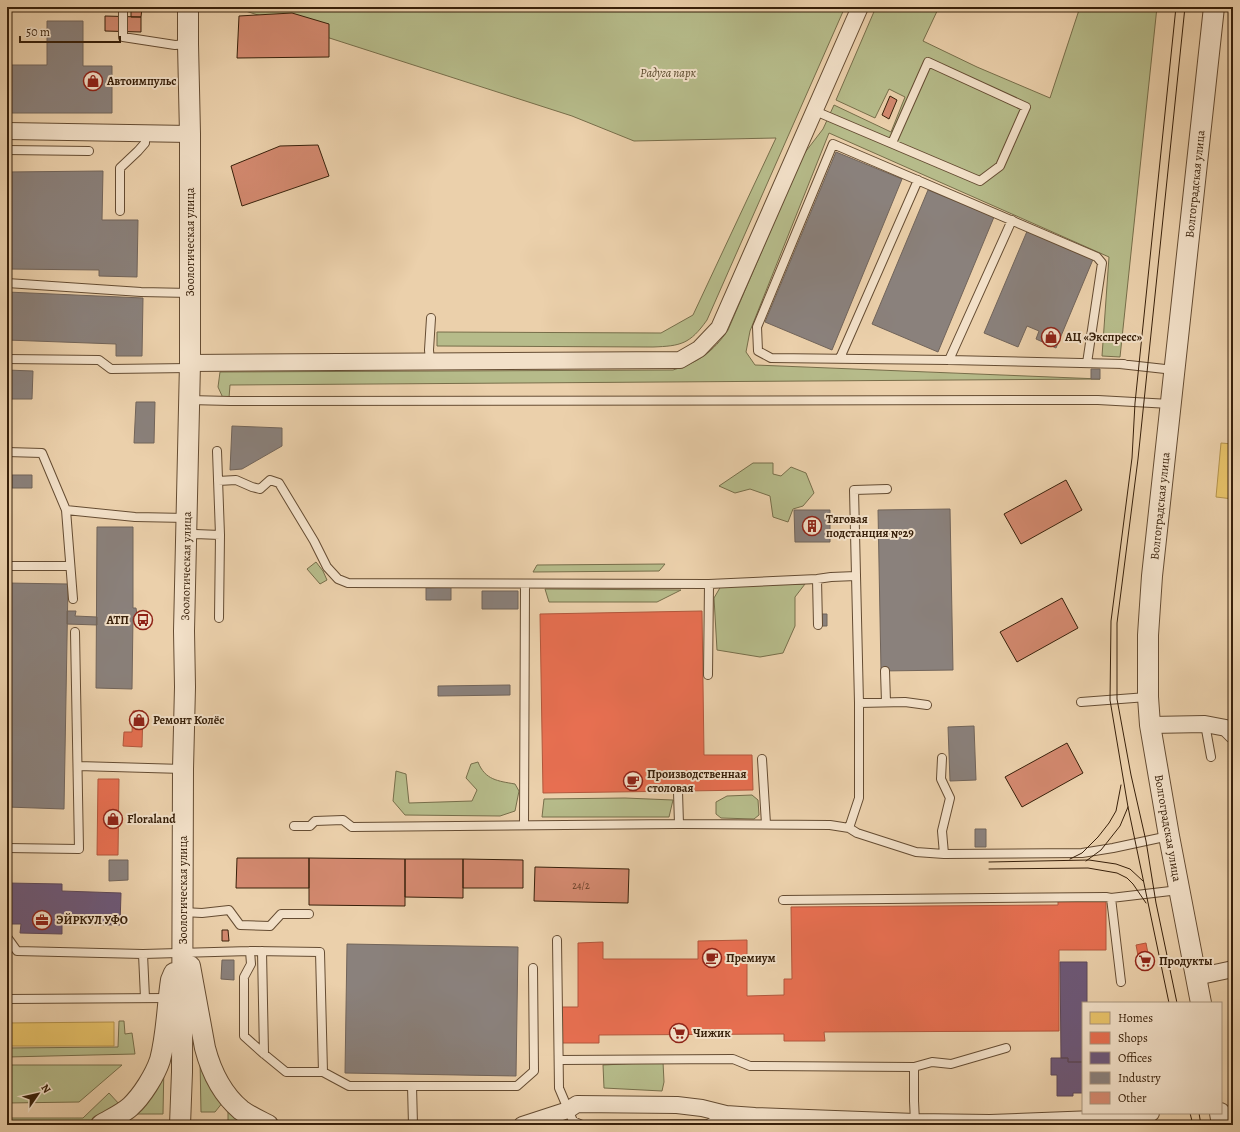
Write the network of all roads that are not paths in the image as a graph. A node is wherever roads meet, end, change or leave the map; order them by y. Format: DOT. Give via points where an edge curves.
graph roads {
  1 [pos="123,7"];
  2 [pos="188,7"];
  3 [pos="860,7"];
  4 [pos="1214,7"];
  5 [pos="188,44"];
  6 [pos="815,111"];
  7 [pos="7,131"];
  8 [pos="145,132"];
  9 [pos="190,134"];
  10 [pos="892,144"];
  11 [pos="7,150"];
  12 [pos="89,150"];
  13 [pos="918,180"];
  14 [pos="120,211"];
  15 [pos="1012,220"];
  16 [pos="7,282"];
  17 [pos="190,294"];
  18 [pos="431,318"];
  19 [pos="840,358"];
  20 [pos="7,359"];
  21 [pos="949,360"];
  22 [pos="430,361"];
  23 [pos="1087,363"];
  24 [pos="189,366"];
  25 [pos="1175,370"];
  26 [pos="189,400"];
  27 [pos="1171,404"];
  28 [pos="217,451"];
  29 [pos="7,452"];
  30 [pos="218,481"];
  31 [pos="888,489"];
  32 [pos="66,510"];
  33 [pos="186,526"];
  34 [pos="220,535"];
  35 [pos="7,566"];
  36 [pos="70,566"];
  37 [pos="856,576"];
  38 [pos="817,579"];
  39 [pos="525,584"];
  40 [pos="709,584"];
  41 [pos="73,599"];
  42 [pos="219,618"];
  43 [pos="818,625"];
  44 [pos="75,632"];
  45 [pos="885,670"];
  46 [pos="708,675"];
  47 [pos="1148,697"];
  48 [pos="886,702"];
  49 [pos="1080,702"];
  50 [pos="859,703"];
  51 [pos="927,706"];
  52 [pos="1206,724"];
  53 [pos="1150,725"];
  54 [pos="1233,734"];
  55 [pos="1211,757"];
  56 [pos="942,758"];
  57 [pos="762,759"];
  58 [pos="78,766"];
  59 [pos="183,769"];
  60 [pos="678,792"];
  61 [pos="679,824"];
  62 [pos="766,824"];
  63 [pos="524,825"];
  64 [pos="294,826"];
  65 [pos="849,828"];
  66 [pos="1168,836"];
  67 [pos="7,848"];
  68 [pos="944,854"];
  69 [pos="1179,890"];
  70 [pos="1111,898"];
  71 [pos="783,900"];
  72 [pos="182,912"];
  73 [pos="309,914"];
  74 [pos="7,937"];
  75 [pos="557,940"];
  76 [pos="250,951"];
  77 [pos="262,951"];
  78 [pos="182,953"];
  79 [pos="143,954"];
  80 [pos="533,968"];
  81 [pos="1233,969"];
  82 [pos="1196,977"];
  83 [pos="1121,982"];
  84 [pos="145,998"];
  85 [pos="175,998"];
  86 [pos="7,999"];
  87 [pos="1201,1002"];
  88 [pos="1006,1048"];
  89 [pos="264,1054"];
  90 [pos="559,1060"];
  91 [pos="914,1067"];
  92 [pos="323,1072"];
  93 [pos="412,1086"];
  94 [pos="568,1110"];
  95 [pos="1142,1114"];
  96 [pos="1220,1114"];
  97 [pos="755,1116"];
  98 [pos="915,1122"];
  99 [pos="101,1125"];
  100 [pos="180,1125"];
  101 [pos="268,1125"];
  102 [pos="413,1125"];
  103 [pos="522,1125"];
  104 [pos="769,1125"];
  105 [pos="1222,1125"];
  1 -- 5 [label="lane" via="122,37 175,45"];
  2 -- 5 [label="street, Зоологическая улица"];
  3 -- 6 [label="street"];
  4 -- 25 [label="street, Волгоградская улица"];
  5 -- 9 [label="street, Зоологическая улица"];
  6 -- 10 [label="lane"];
  6 -- 22 [label="street" via="719,328 699,349 680,360"];
  7 -- 8 [label="street"];
  8 -- 9 [label="street"];
  8 -- 14 [label="lane" via="146,143 120,168"];
  9 -- 17 [label="street, Зоологическая улица"];
  10 -- 10 [label="lane" via="980,181 1000,166 1026,107 928,62"];
  11 -- 12 [label="lane"];
  13 -- 15 [label="lane"];
  13 -- 19 [label="lane"];
  13 -- 19 [label="lane" via="833,144 756,327 758,351 771,358"];
  15 -- 21 [label="lane"];
  15 -- 23 [label="lane" via="1097,257 1102,263"];
  16 -- 17 [label="lane"];
  17 -- 24 [label="street, Зоологическая улица"];
  18 -- 22 [label="lane"];
  19 -- 21 [label="lane"];
  20 -- 24 [label="lane" via="99,360 111,369"];
  21 -- 23 [label="lane"];
  22 -- 24 [label="street"];
  23 -- 25 [label="lane" via="1101,359"];
  24 -- 26 [label="street, Зоологическая улица"];
  25 -- 27 [label="street, Волгоградская улица"];
  26 -- 27 [label="lane" via="1098,400"];
  26 -- 33 [label="street, Зоологическая улица"];
  27 -- 47 [label="street, Волгоградская улица" via="1152,576 1148,635"];
  28 -- 30 [label="lane"];
  29 -- 32 [label="lane" via="42,452"];
  30 -- 34 [label="lane"];
  30 -- 39 [label="lane" via="236,480 260,489 270,480 279,483 327,568 338,579 348,583"];
  31 -- 37 [label="lane" via="854,490"];
  32 -- 33 [label="lane"];
  32 -- 36 [label="lane"];
  33 -- 34 [label="lane" via="195,534"];
  33 -- 59 [label="street, Зоологическая улица"];
  34 -- 42 [label="lane"];
  35 -- 36 [label="lane"];
  36 -- 41 [label="lane"];
  37 -- 38 [label="lane"];
  37 -- 50 [label="lane"];
  38 -- 40 [label="lane"];
  38 -- 43 [label="lane"];
  39 -- 40 [label="lane"];
  39 -- 63 [label="lane"];
  40 -- 46 [label="lane"];
  44 -- 58 [label="lane"];
  45 -- 48 [label="lane"];
  47 -- 49 [label="lane"];
  47 -- 53 [label="street, Волгоградская улица"];
  48 -- 50 [label="lane"];
  48 -- 51 [label="lane"];
  50 -- 65 [label="lane" via="859,798"];
  52 -- 53 [label="street"];
  52 -- 54 [label="street" via="1226,728"];
  52 -- 55 [label="lane"];
  53 -- 66 [label="street, Волгоградская улица"];
  56 -- 68 [label="lane" via="941,779 950,798 942,831"];
  57 -- 62 [label="lane"];
  58 -- 59 [label="lane"];
  58 -- 67 [label="lane" via="79,849"];
  59 -- 72 [label="street, Зоологическая улица"];
  60 -- 61 [label="lane"];
  61 -- 62 [label="lane"];
  61 -- 63 [label="lane"];
  62 -- 65 [label="lane" via="830,825"];
  63 -- 64 [label="lane" via="352,827 343,820 315,821 310,826"];
  65 -- 68 [label="lane" via="904,849"];
  66 -- 68 [label="lane" via="1082,853"];
  66 -- 69 [label="street, Волгоградская улица"];
  69 -- 70 [label="lane"];
  69 -- 82 [label="street, Волгоградская улица"];
  70 -- 71 [label="lane"];
  70 -- 83 [label="lane"];
  72 -- 73 [label="lane" via="229,910 240,925 270,926 281,914"];
  72 -- 78 [label="street, Зоологическая улица"];
  74 -- 79 [label="lane" via="18,951"];
  75 -- 90 [label="lane"];
  76 -- 77 [label="lane"];
  76 -- 78 [label="lane"];
  76 -- 89 [label="lane" via="251,964 244,978 244,1036"];
  77 -- 89 [label="lane"];
  77 -- 92 [label="lane" via="320,952"];
  78 -- 79 [label="lane"];
  78 -- 85 [label="street" via="171,980"];
  78 -- 101 [label="street" via="192,968 205,1048 215,1077 240,1110"];
  79 -- 84 [label="lane"];
  80 -- 93 [label="lane" via="534,1071 517,1086"];
  81 -- 82 [label="street"];
  82 -- 87 [label="street, Волгоградская улица"];
  84 -- 85 [label="lane"];
  84 -- 86 [label="lane"];
  85 -- 99 [label="street" via="160,1061 149,1082 130,1107"];
  85 -- 100 [label="street"];
  88 -- 91 [label="lane" via="951,1064 932,1062"];
  89 -- 92 [label="lane" via="286,1072"];
  90 -- 91 [label="lane" via="733,1059 750,1066"];
  90 -- 94 [label="lane" via="559,1088"];
  91 -- 98 [label="lane"];
  92 -- 93 [label="lane" via="349,1086"];
  93 -- 102 [label="lane"];
  94 -- 97 [label="street" via="577,1104 677,1105 726,1114"];
  94 -- 103 [label="street"];
  95 -- 98 [label="street" via="1094,1119 990,1123"];
  96 -- 105 [label="street"];
  97 -- 98 [label="street"];
  97 -- 104 [label="lane"];
}
